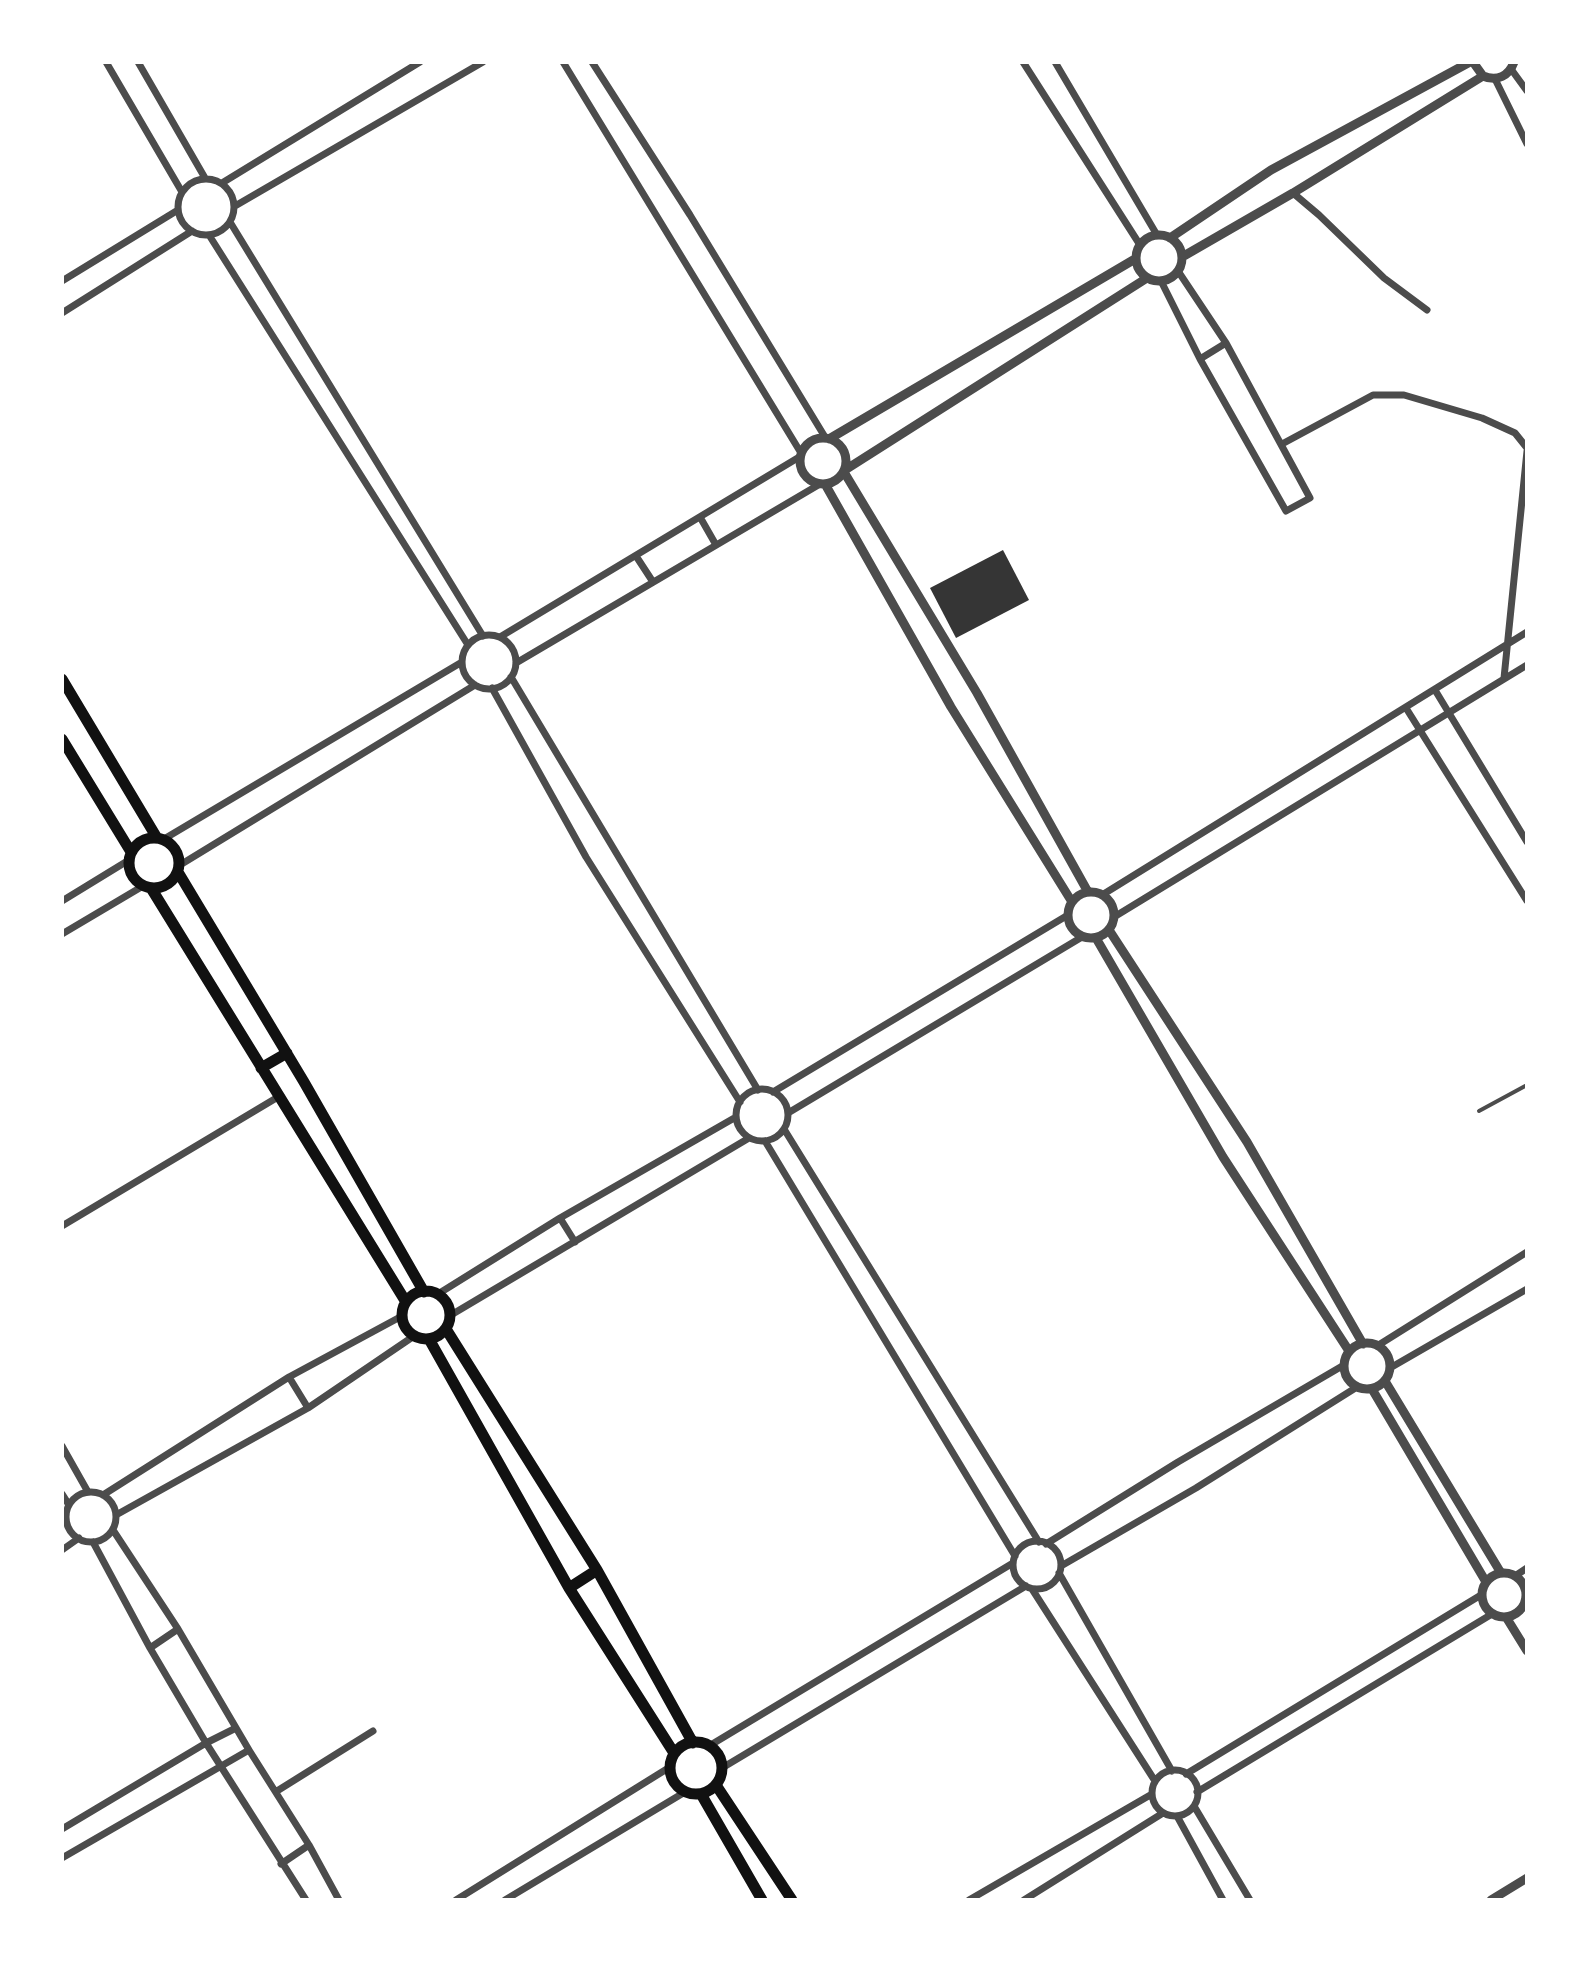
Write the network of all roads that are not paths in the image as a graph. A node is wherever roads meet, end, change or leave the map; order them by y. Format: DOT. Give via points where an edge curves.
graph roads {
  1 [pos="106,62"];
  2 [pos="138,62"];
  3 [pos="420,62"];
  4 [pos="483,62"];
  5 [pos="563,62"];
  6 [pos="592,62"];
  7 [pos="1023,62"];
  8 [pos="1055,62"];
  9 [pos="1472,62"];
  10 [pos="1513,65"];
  11 [pos="1483,76"];
  12 [pos="1495,79"];
  13 [pos="1527,91"];
  14 [pos="1527,144"];
  15 [pos="205,178"];
  16 [pos="222,183"];
  17 [pos="182,192"];
  18 [pos="1293,193"];
  19 [pos="235,206"];
  20 [pos="178,210"];
  21 [pos="230,222"];
  22 [pos="192,231"];
  23 [pos="209,235"];
  24 [pos="1157,235"];
  25 [pos="1170,238"];
  26 [pos="1140,245"];
  27 [pos="1182,257"];
  28 [pos="1135,259"];
  29 [pos="1178,271"];
  30 [pos="1147,278"];
  31 [pos="62,281"];
  32 [pos="1161,281"];
  33 [pos="1427,310"];
  34 [pos="62,313"];
  35 [pos="1226,343"];
  36 [pos="1200,359"];
  37 [pos="827,438"];
  38 [pos="1282,444"];
  39 [pos="1527,449"];
  40 [pos="801,455"];
  41 [pos="844,471"];
  42 [pos="823,484"];
  43 [pos="700,517"];
  44 [pos="716,545"];
  45 [pos="636,556"];
  46 [pos="653,582"];
  47 [pos="1527,632"];
  48 [pos="483,636"];
  49 [pos="500,637"];
  50 [pos="468,645"];
  51 [pos="1506,645"];
  52 [pos="462,662"];
  53 [pos="516,663"];
  54 [pos="1527,665"];
  55 [pos="511,677"];
  56 [pos="1504,678"];
  57 [pos="62,679"];
  58 [pos="475,685"];
  59 [pos="492,688"];
  60 [pos="1435,690"];
  61 [pos="1406,708"];
  62 [pos="1449,712"];
  63 [pos="1420,731"];
  64 [pos="62,739"];
  65 [pos="160,838"];
  66 [pos="1527,842"];
  67 [pos="130,856"];
  68 [pos="179,869"];
  69 [pos="147,887"];
  70 [pos="1088,892"];
  71 [pos="1102,895"];
  72 [pos="62,901"];
  73 [pos="1527,901"];
  74 [pos="1072,902"];
  75 [pos="1068,915"];
  76 [pos="1114,917"];
  77 [pos="1109,930"];
  78 [pos="62,934"];
  79 [pos="1082,937"];
  80 [pos="1096,938"];
  81 [pos="287,1053"];
  82 [pos="261,1068"];
  83 [pos="1527,1085"];
  84 [pos="758,1090"];
  85 [pos="773,1092"];
  86 [pos="278,1097"];
  87 [pos="740,1102"];
  88 [pos="1479,1111"];
  89 [pos="788,1113"];
  90 [pos="736,1117"];
  91 [pos="784,1129"];
  92 [pos="749,1138"];
  93 [pos="765,1141"];
  94 [pos="560,1218"];
  95 [pos="62,1226"];
  96 [pos="575,1242"];
  97 [pos="1527,1252"];
  98 [pos="1527,1289"];
  99 [pos="424,1292"];
  100 [pos="438,1294"];
  101 [pos="406,1302"];
  102 [pos="451,1315"];
  103 [pos="402,1316"];
  104 [pos="446,1329"];
  105 [pos="414,1336"];
  106 [pos="429,1339"];
  107 [pos="1363,1344"];
  108 [pos="1377,1346"];
  109 [pos="1349,1351"];
  110 [pos="1344,1365"];
  111 [pos="1390,1368"];
  112 [pos="289,1377"];
  113 [pos="1385,1381"];
  114 [pos="1357,1387"];
  115 [pos="1372,1389"];
  116 [pos="308,1408"];
  117 [pos="62,1446"];
  118 [pos="88,1492"];
  119 [pos="62,1494"];
  120 [pos="103,1495"];
  121 [pos="69,1505"];
  122 [pos="116,1515"];
  123 [pos="64,1522"];
  124 [pos="113,1530"];
  125 [pos="79,1538"];
  126 [pos="93,1542"];
  127 [pos="1043,1543"];
  128 [pos="62,1550"];
  129 [pos="1014,1560"];
  130 [pos="1527,1568"];
  131 [pos="597,1570"];
  132 [pos="1060,1570"];
  133 [pos="1501,1573"];
  134 [pos="1515,1576"];
  135 [pos="1486,1582"];
  136 [pos="569,1588"];
  137 [pos="1029,1588"];
  138 [pos="1526,1594"];
  139 [pos="1481,1595"];
  140 [pos="1525,1611"];
  141 [pos="1492,1614"];
  142 [pos="1506,1617"];
  143 [pos="178,1629"];
  144 [pos="150,1648"];
  145 [pos="1527,1651"];
  146 [pos="236,1728"];
  147 [pos="373,1731"];
  148 [pos="206,1743"];
  149 [pos="693,1743"];
  150 [pos="709,1746"];
  151 [pos="249,1750"];
  152 [pos="674,1753"];
  153 [pos="222,1764"];
  154 [pos="670,1767"];
  155 [pos="722,1768"];
  156 [pos="1172,1771"];
  157 [pos="1186,1774"];
  158 [pos="1155,1781"];
  159 [pos="716,1785"];
  160 [pos="277,1791"];
  161 [pos="685,1792"];
  162 [pos="1197,1792"];
  163 [pos="701,1794"];
  164 [pos="1152,1794"];
  165 [pos="1194,1806"];
  166 [pos="1163,1813"];
  167 [pos="1177,1816"];
  168 [pos="62,1829"];
  169 [pos="309,1845"];
  170 [pos="62,1858"];
  171 [pos="281,1864"];
  172 [pos="1527,1878"];
  173 [pos="306,1900"];
  174 [pos="339,1900"];
  175 [pos="456,1900"];
  176 [pos="505,1900"];
  177 [pos="762,1900"];
  178 [pos="792,1900"];
  179 [pos="969,1900"];
  180 [pos="1024,1900"];
  181 [pos="1223,1900"];
  182 [pos="1250,1900"];
  183 [pos="1491,1900"];
  1 -- 17 [label="street"];
  2 -- 15 [label="street"];
  3 -- 16 [label="street"];
  4 -- 19 [label="street"];
  5 -- 40 [label="street"];
  6 -- 37 [label="street"];
  7 -- 26 [label="street"];
  8 -- 24 [label="street"];
  9 -- 11 [label="street"];
  9 -- 25 [label="street" via="1271,170"];
  10 -- 12 [label="street"];
  10 -- 13 [label="street"];
  11 -- 12 [label="street"];
  11 -- 18 [label="street"];
  12 -- 14 [label="street"];
  15 -- 16 [label="street"];
  15 -- 17 [label="street"];
  16 -- 19 [label="street"];
  17 -- 20 [label="street"];
  18 -- 27 [label="street"];
  18 -- 33 [label="street" via="1384,278"];
  19 -- 21 [label="street"];
  20 -- 22 [label="street"];
  20 -- 31 [label="street"];
  21 -- 23 [label="street"];
  21 -- 48 [label="street"];
  22 -- 23 [label="street"];
  22 -- 34 [label="street"];
  23 -- 50 [label="street"];
  24 -- 25 [label="street"];
  24 -- 26 [label="street"];
  25 -- 27 [label="street"];
  26 -- 28 [label="street"];
  27 -- 29 [label="street"];
  28 -- 30 [label="street"];
  28 -- 37 [label="street"];
  29 -- 32 [label="street"];
  29 -- 35 [label="street"];
  30 -- 32 [label="street"];
  30 -- 41 [label="street"];
  32 -- 36 [label="street"];
  35 -- 36 [label="street"];
  35 -- 38 [label="street"];
  36 -- 38 [label="street" via="1286,511 1310,498"];
  37 -- 40 [label="street" via="816,438"];
  37 -- 41 [label="street" via="845,451"];
  38 -- 39 [label="street" via="1373,395 1404,395 1482,418 1515,433"];
  39 -- 51 [label="street"];
  40 -- 42 [label="street" via="804,474"];
  40 -- 43 [label="street"];
  41 -- 42 [label="street"];
  41 -- 70 [label="street"];
  42 -- 44 [label="street"];
  42 -- 74 [label="street" via="951,707"];
  43 -- 44 [label="street"];
  43 -- 45 [label="street"];
  44 -- 46 [label="street"];
  45 -- 46 [label="street"];
  45 -- 49 [label="street"];
  46 -- 53 [label="street"];
  47 -- 51 [label="street"];
  48 -- 49 [label="street"];
  48 -- 50 [label="street"];
  49 -- 53 [label="street" via="512,648"];
  50 -- 52 [label="street"];
  51 -- 56 [label="street"];
  51 -- 60 [label="street"];
  52 -- 58 [label="street"];
  52 -- 65 [label="street"];
  53 -- 55 [label="street"];
  54 -- 56 [label="street"];
  55 -- 59 [label="street"];
  55 -- 84 [label="street"];
  56 -- 62 [label="street"];
  57 -- 65 [label="main road"];
  58 -- 59 [label="street"];
  58 -- 68 [label="street"];
  59 -- 87 [label="street" via="586,857"];
  60 -- 61 [label="street"];
  60 -- 62 [label="street"];
  61 -- 63 [label="street"];
  61 -- 71 [label="street"];
  62 -- 63 [label="street"];
  62 -- 66 [label="street"];
  63 -- 73 [label="street"];
  63 -- 76 [label="street"];
  64 -- 67 [label="main road"];
  65 -- 67 [label="main road" via="142,841"];
  65 -- 68 [label="main road" via="176,850"];
  67 -- 69 [label="main road" via="132,875"];
  67 -- 72 [label="street"];
  68 -- 69 [label="main road" via="167,885"];
  68 -- 81 [label="main road"];
  69 -- 78 [label="street"];
  69 -- 82 [label="main road"];
  70 -- 71 [label="street"];
  70 -- 74 [label="street"];
  71 -- 76 [label="street"];
  74 -- 75 [label="street"];
  75 -- 79 [label="street"];
  75 -- 85 [label="street"];
  76 -- 77 [label="street"];
  77 -- 80 [label="street"];
  77 -- 107 [label="street" via="1247,1142"];
  79 -- 80 [label="street"];
  79 -- 89 [label="street"];
  80 -- 109 [label="street" via="1223,1157"];
  81 -- 82 [label="main road"];
  81 -- 99 [label="main road"];
  82 -- 86 [label="main road"];
  83 -- 88 [label="lane"];
  84 -- 85 [label="street"];
  84 -- 87 [label="street"];
  85 -- 89 [label="street"];
  86 -- 95 [label="street"];
  86 -- 101 [label="main road"];
  87 -- 90 [label="street"];
  89 -- 91 [label="street"];
  90 -- 92 [label="street"];
  90 -- 94 [label="street"];
  91 -- 93 [label="street"];
  91 -- 127 [label="street"];
  92 -- 93 [label="street"];
  92 -- 96 [label="street"];
  93 -- 129 [label="street"];
  94 -- 96 [label="street"];
  94 -- 100 [label="street"];
  96 -- 102 [label="street"];
  97 -- 108 [label="street"];
  98 -- 111 [label="street"];
  99 -- 100 [label="main road"];
  99 -- 101 [label="main road"];
  100 -- 102 [label="main road"];
  101 -- 103 [label="main road"];
  102 -- 104 [label="main road"];
  103 -- 105 [label="main road"];
  103 -- 112 [label="street"];
  104 -- 106 [label="main road"];
  104 -- 131 [label="main road"];
  105 -- 106 [label="main road"];
  105 -- 116 [label="street"];
  106 -- 136 [label="main road"];
  107 -- 108 [label="street"];
  107 -- 109 [label="street"];
  108 -- 111 [label="street" via="1387,1355"];
  109 -- 110 [label="street"];
  110 -- 114 [label="street" via="1347,1378"];
  110 -- 127 [label="street"];
  111 -- 113 [label="street"];
  112 -- 116 [label="street"];
  112 -- 120 [label="street"];
  113 -- 115 [label="street"];
  113 -- 133 [label="street"];
  114 -- 115 [label="street"];
  114 -- 132 [label="street"];
  115 -- 135 [label="street"];
  116 -- 122 [label="street"];
  117 -- 118 [label="street"];
  118 -- 120 [label="street"];
  118 -- 121 [label="street"];
  119 -- 121 [label="street"];
  120 -- 122 [label="street"];
  121 -- 123 [label="street"];
  122 -- 124 [label="street"];
  123 -- 125 [label="street"];
  124 -- 126 [label="street"];
  124 -- 143 [label="street"];
  125 -- 126 [label="street"];
  125 -- 128 [label="street"];
  126 -- 144 [label="street"];
  127 -- 129 [label="street" via="1025,1545"];
  127 -- 132 [label="street" via="1057,1553"];
  129 -- 137 [label="street" via="1016,1577"];
  129 -- 150 [label="street"];
  130 -- 134 [label="street"];
  131 -- 136 [label="main road"];
  131 -- 149 [label="main road"];
  132 -- 137 [label="street" via="1046,1587"];
  132 -- 156 [label="street"];
  133 -- 134 [label="street"];
  133 -- 135 [label="street"];
  134 -- 138 [label="street"];
  135 -- 139 [label="street"];
  136 -- 152 [label="main road"];
  137 -- 155 [label="street"];
  137 -- 158 [label="street"];
  138 -- 140 [label="street"];
  139 -- 141 [label="street"];
  139 -- 157 [label="street"];
  140 -- 142 [label="street"];
  141 -- 142 [label="street"];
  141 -- 162 [label="street"];
  142 -- 145 [label="street"];
  143 -- 144 [label="street"];
  143 -- 146 [label="street"];
  144 -- 148 [label="street"];
  146 -- 148 [label="street"];
  146 -- 151 [label="street"];
  147 -- 160 [label="street"];
  148 -- 153 [label="street"];
  148 -- 168 [label="street"];
  149 -- 150 [label="main road"];
  149 -- 152 [label="main road"];
  150 -- 155 [label="main road"];
  151 -- 153 [label="street"];
  151 -- 160 [label="street"];
  152 -- 154 [label="main road"];
  153 -- 170 [label="street"];
  153 -- 171 [label="street"];
  154 -- 161 [label="main road" via="674,1782"];
  154 -- 175 [label="street"];
  155 -- 159 [label="main road"];
  156 -- 157 [label="street"];
  156 -- 158 [label="street"];
  157 -- 162 [label="street"];
  158 -- 164 [label="street"];
  159 -- 163 [label="main road"];
  159 -- 178 [label="main road"];
  160 -- 169 [label="street"];
  161 -- 163 [label="main road"];
  161 -- 176 [label="street"];
  162 -- 165 [label="street"];
  163 -- 177 [label="main road"];
  164 -- 166 [label="street"];
  164 -- 179 [label="street"];
  165 -- 167 [label="street"];
  165 -- 182 [label="street"];
  166 -- 167 [label="street"];
  166 -- 180 [label="street"];
  167 -- 181 [label="street"];
  169 -- 171 [label="street"];
  169 -- 174 [label="street"];
  171 -- 173 [label="street"];
  172 -- 183 [label="street"];
}
